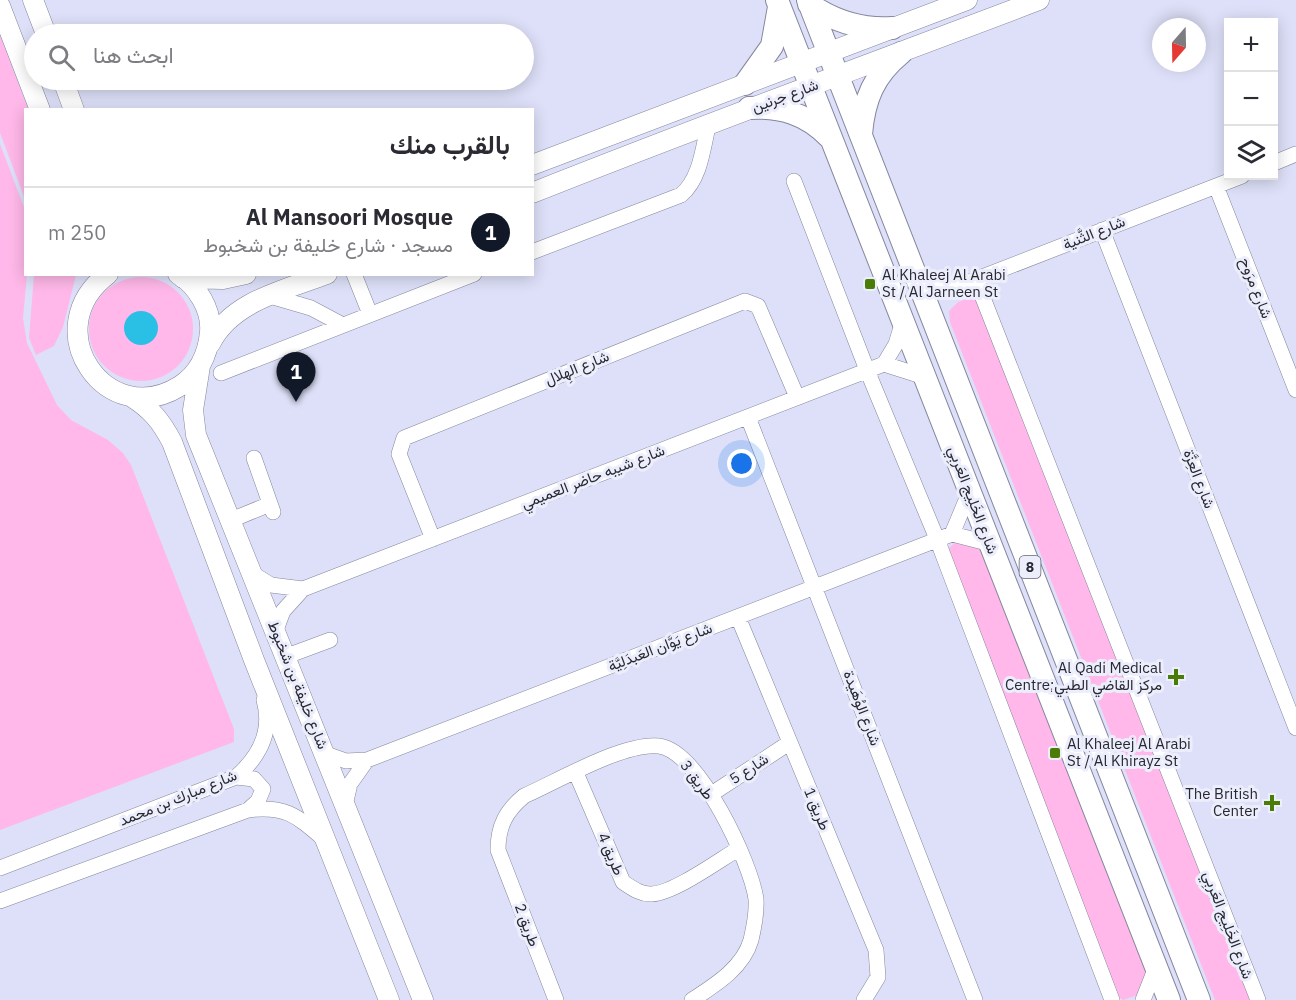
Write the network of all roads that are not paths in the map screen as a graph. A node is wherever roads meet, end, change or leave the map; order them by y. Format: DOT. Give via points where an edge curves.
graph roads {
  1 [pos="33,0"];
  2 [pos="967,0"];
  3 [pos="1039,0"];
  4 [pos="808,2"];
  5 [pos="778,3"];
  6 [pos="0,6"];
  7 [pos="42,24"];
  8 [pos="892,28"];
  9 [pos="829,52"];
  10 [pos="901,53"];
  11 [pos="802,62"];
  12 [pos="24,68"];
  13 [pos="838,77"];
  14 [pos="746,84"];
  15 [pos="812,86"];
  16 [pos="32,90"];
  17 [pos="67,90"];
  18 [pos="39,108"];
  19 [pos="73,108"];
  20 [pos="749,108"];
  21 [pos="709,122"];
  22 [pos="860,135"];
  23 [pos="831,139"];
  24 [pos="1296,154"];
  25 [pos="1278,161"];
  26 [pos="534,164"];
  27 [pos="1232,180"];
  28 [pos="794,181"];
  29 [pos="1216,186"];
  30 [pos="534,192"];
  31 [pos="1102,230"];
  32 [pos="534,251"];
  33 [pos="181,276"];
  34 [pos="237,276"];
  35 [pos="322,276"];
  36 [pos="355,276"];
  37 [pos="469,276"];
  38 [pos="100,278"];
  39 [pos="976,280"];
  40 [pos="919,284"];
  41 [pos="946,291"];
  42 [pos="270,296"];
  43 [pos="311,308"];
  44 [pos="370,314"];
  45 [pos="933,320"];
  46 [pos="903,321"];
  47 [pos="343,325"];
  48 [pos="314,336"];
  49 [pos="209,346"];
  50 [pos="884,364"];
  51 [pos="200,366"];
  52 [pos="867,370"];
  53 [pos="221,373"];
  54 [pos="925,377"];
  55 [pos="1296,390"];
  56 [pos="132,396"];
  57 [pos="797,397"];
  58 [pos="748,417"];
  59 [pos="254,458"];
  60 [pos="970,491"];
  61 [pos="231,520"];
  62 [pos="945,536"];
  63 [pos="433,539"];
  64 [pos="991,544"];
  65 [pos="253,574"];
  66 [pos="815,587"];
  67 [pos="303,589"];
  68 [pos="738,617"];
  69 [pos="276,630"];
  70 [pos="330,640"];
  71 [pos="287,656"];
  72 [pos="254,660"];
  73 [pos="1296,728"];
  74 [pos="789,743"];
  75 [pos="326,754"];
  76 [pos="367,760"];
  77 [pos="576,773"];
  78 [pos="236,777"];
  79 [pos="710,795"];
  80 [pos="345,805"];
  81 [pos="248,810"];
  82 [pos="327,842"];
  83 [pos="738,849"];
  84 [pos="498,850"];
  85 [pos="0,868"];
  86 [pos="0,901"];
  87 [pos="1156,967"];
  88 [pos="389,1000"];
  89 [pos="423,1000"];
  90 [pos="556,1000"];
  91 [pos="692,1000"];
  92 [pos="864,1000"];
  93 [pos="975,1000"];
  94 [pos="1112,1000"];
  95 [pos="1143,1000"];
  96 [pos="1169,1000"];
  97 [pos="1199,1000"];
  98 [pos="1258,1000"];
  1 -- 7 [label="main road"];
  2 -- 8 [label="main road, شارع جرنين"];
  3 -- 10 [label="main road, شارع جرنين"];
  4 -- 8 [label="highway" via="844,22"];
  4 -- 9 [label="highway, شارع الخَلِيج العَربِي / 8"];
  5 -- 11 [label="highway, شارع الخَلِيج العَربِي / 8"];
  5 -- 14 [label="highway" via="772,46"];
  6 -- 12 [label="main road"];
  8 -- 9 [label="main road, شارع جرنين"];
  9 -- 11 [label="main road, شارع جرنين"];
  9 -- 13 [label="highway, شارع الخَلِيج العَربِي / 8"];
  10 -- 13 [label="main road, شارع جرنين"];
  10 -- 22 [label="highway" via="870,89"];
  11 -- 14 [label="main road, شارع جرنين"];
  11 -- 15 [label="highway, شارع الخَلِيج العَربِي / 8"];
  13 -- 15 [label="main road, شارع جرنين"];
  13 -- 22 [label="highway, شارع الخَلِيج العَربِي / 8"];
  14 -- 26 [label="main road, شارع جرنين"];
  15 -- 20 [label="main road, شارع جرنين"];
  15 -- 23 [label="highway, شارع الخَلِيج العَربِي / 8"];
  16 -- 18 [label="main road"];
  17 -- 19 [label="main road"];
  20 -- 21 [label="main road, شارع جرنين"];
  20 -- 23 [label="highway" via="789,111 812,122"];
  21 -- 30 [label="main road, شارع جرنين"];
  21 -- 32 [label="street" via="695,178 681,195"];
  22 -- 40 [label="highway, شارع الخَلِيج العَربِي / 8"];
  23 -- 46 [label="highway, شارع الخَلِيج العَربِي / 8"];
  24 -- 25 [label="street"];
  27 -- 29 [label="street, شارع الثَّنية"];
  28 -- 52 [label="street"];
  29 -- 31 [label="street, شارع الثَّنية"];
  29 -- 55 [label="street, شارع مرَوح"];
  31 -- 39 [label="street, شارع الثَّنية"];
  31 -- 73 [label="street, شارع العِزَّة"];
  33 -- 34 [label="main road"];
  33 -- 49 [label="main road" via="197,291 206,308"];
  35 -- 42 [label="main road"];
  36 -- 44 [label="street"];
  37 -- 44 [label="street"];
  38 -- 56 [label="main road" via="84,300 78,318 77,338 82,357 94,376 111,389"];
  39 -- 41 [label="street, شارع الثَّنية"];
  39 -- 98 [label="street, شارع الخَلِيج العَربِي"];
  40 -- 41 [label="street"];
  40 -- 45 [label="highway, شارع الخَلِيج العَربِي / 8"];
  41 -- 45 [label="street"];
  42 -- 43 [label="street"];
  42 -- 49 [label="main road" via="228,318"];
  43 -- 47 [label="street"];
  43 -- 48 [label="street" via="316,318"];
  44 -- 47 [label="street"];
  45 -- 97 [label="highway, شارع الخَلِيج العَربِي / 8"];
  46 -- 50 [label="street"];
  46 -- 54 [label="highway, شارع الخَلِيج العَربِي / 8"];
  47 -- 48 [label="street"];
  48 -- 53 [label="street"];
  49 -- 51 [label="main road"];
  50 -- 52 [label="street, شارع شيبه حاضر العميمي"];
  50 -- 54 [label="street"];
  51 -- 56 [label="main road" via="188,381 171,392 152,397"];
  51 -- 61 [label="main road, شارع خليفة بن شخبوط" via="193,410 196,435"];
  52 -- 57 [label="street, شارع شيبه حاضر العميمي"];
  52 -- 62 [label="street"];
  54 -- 60 [label="highway, شارع الخَلِيج العَربِي / 8"];
  56 -- 72 [label="main road, شارع خليفة بن شخبوط" via="151,409 172,442"];
  57 -- 58 [label="street, شارع شيبه حاضر العميمي"];
  57 -- 63 [label="street, شارع الهِلال" via="758,306 745,301 404,438 399,454"];
  58 -- 63 [label="street, شارع شيبه حاضر العميمي"];
  58 -- 66 [label="street, شارع الوُهَيدة"];
  59 -- 61 [label="street" via="272,508"];
  60 -- 62 [label="street"];
  60 -- 64 [label="highway, شارع الخَلِيج العَربِي / 8"];
  61 -- 65 [label="main road, شارع خليفة بن شخبوط"];
  62 -- 64 [label="street"];
  62 -- 66 [label="street, شارع يَوَّان العَبدَلِيَّة"];
  62 -- 94 [label="street"];
  63 -- 67 [label="street, شارع شيبه حاضر العميمي"];
  64 -- 87 [label="highway, شارع الخَلِيج العَربِي / 8"];
  65 -- 67 [label="street, شارع شيبه حاضر العميمي" via="271,585"];
  65 -- 69 [label="main road, شارع خليفة بن شخبوط"];
  66 -- 68 [label="street, شارع يَوَّان العَبدَلِيَّة"];
  66 -- 93 [label="street, شارع الوُهَيدة"];
  67 -- 69 [label="street, شارع شيبه حاضر العميمي" via="283,611"];
  68 -- 74 [label="street, طريق 1"];
  68 -- 76 [label="street, شارع يَوَّان العَبدَلِيَّة"];
  69 -- 71 [label="main road, شارع خليفة بن شخبوط"];
  70 -- 71 [label="street"];
  71 -- 75 [label="main road, شارع خليفة بن شخبوط"];
  72 -- 78 [label="street, شارع مبارك بن محمد" via="267,708 267,726 258,753"];
  72 -- 82 [label="main road, شارع خليفة بن شخبوط"];
  74 -- 79 [label="street, شارع 5"];
  74 -- 92 [label="street, طريق 1" via="876,950 878,977"];
  75 -- 76 [label="street, شارع يَوَّان العَبدَلِيَّة" via="346,760"];
  75 -- 80 [label="main road, شارع خليفة بن شخبوط"];
  76 -- 80 [label="street" via="350,784"];
  77 -- 79 [label="street, طريق 3" via="627,750 662,746 692,768"];
  77 -- 83 [label="street, طريق 4" via="623,882 636,891 653,894 681,884"];
  77 -- 84 [label="street, طريق 3" via="524,796 511,807 498,834"];
  78 -- 81 [label="street" via="254,779 263,789"];
  78 -- 85 [label="street, شارع مبارك بن محمد"];
  79 -- 83 [label="street, طريق 3"];
  80 -- 89 [label="main road, شارع خليفة بن شخبوط"];
  81 -- 82 [label="street" via="270,807 288,812"];
  81 -- 86 [label="street"];
  82 -- 88 [label="main road, شارع خليفة بن شخبوط"];
  83 -- 91 [label="street, طريق 3" via="756,901 750,943 739,963"];
  84 -- 90 [label="street, طريق 2"];
  87 -- 95 [label="street"];
  87 -- 96 [label="highway, شارع الخَلِيج العَربِي / 8"];
}
